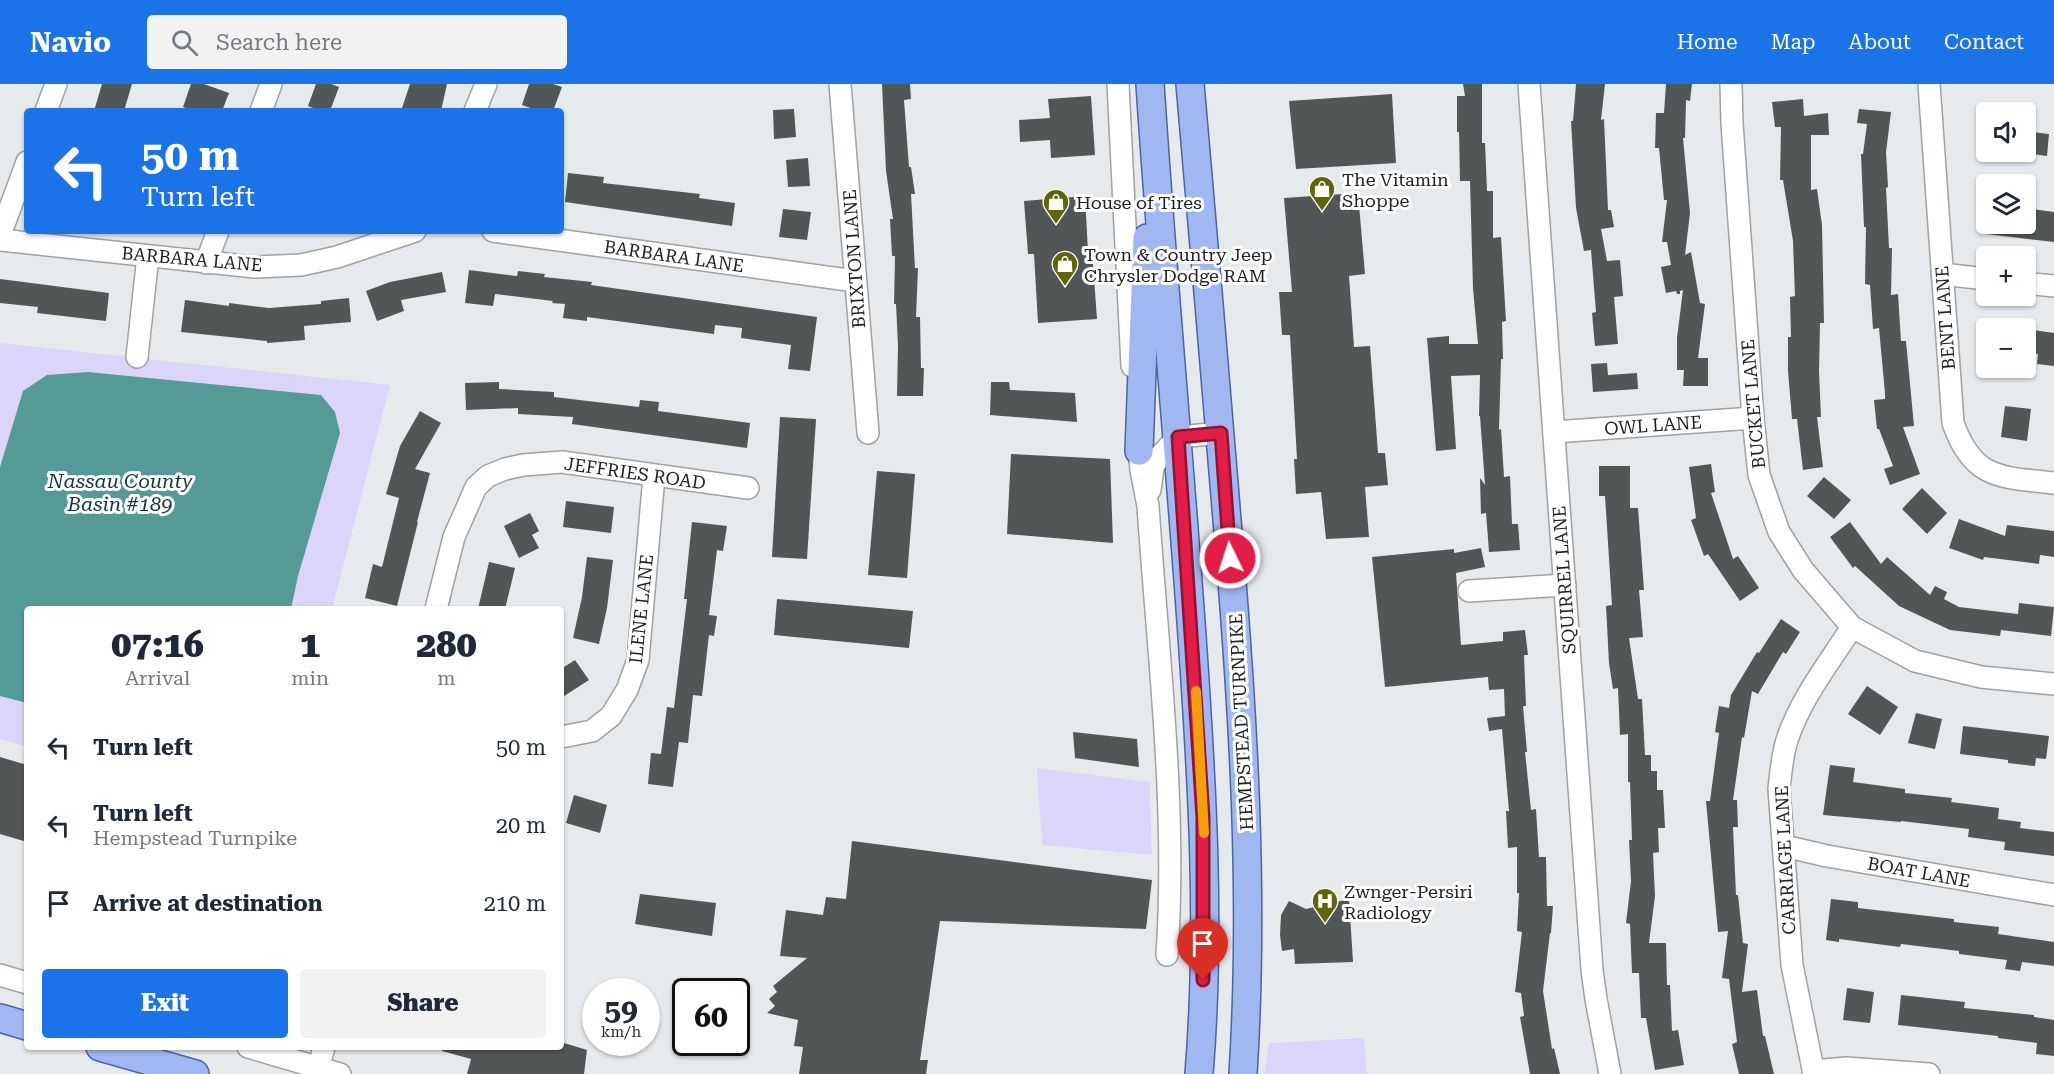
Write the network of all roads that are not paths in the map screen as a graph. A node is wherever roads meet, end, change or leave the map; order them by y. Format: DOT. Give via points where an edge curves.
graph roads {
  1 [pos="56,84"];
  2 [pos="271,84"];
  3 [pos="486,84"];
  4 [pos="840,84"];
  5 [pos="1118,84"];
  6 [pos="1150,84"];
  7 [pos="1190,84"];
  8 [pos="1529,84"];
  9 [pos="1731,84"];
  10 [pos="1929,84"];
  11 [pos="47,108"];
  12 [pos="262,108"];
  13 [pos="476,108"];
  14 [pos="1152,114"];
  15 [pos="24,170"];
  16 [pos="217,234"];
  17 [pos="406,234"];
  18 [pos="515,234"];
  19 [pos="0,235"];
  20 [pos="0,240"];
  21 [pos="148,256"];
  22 [pos="206,263"];
  23 [pos="1942,274"];
  24 [pos="1976,278"];
  25 [pos="855,281"];
  26 [pos="2036,284"];
  27 [pos="2054,286"];
  28 [pos="137,357"];
  29 [pos="1753,418"];
  30 [pos="1554,432"];
  31 [pos="868,433"];
  32 [pos="1221,433"];
  33 [pos="1178,437"];
  34 [pos="1139,451"];
  35 [pos="654,476"];
  36 [pos="2054,483"];
  37 [pos="748,488"];
  38 [pos="1148,506"];
  39 [pos="1565,585"];
  40 [pos="1469,591"];
  41 [pos="437,606"];
  42 [pos="1852,627"];
  43 [pos="2054,684"];
  44 [pos="564,736"];
  45 [pos="1784,846"];
  46 [pos="2054,895"];
  47 [pos="1167,956"];
  48 [pos="0,975"];
  49 [pos="24,982"];
  50 [pos="0,1018"];
  51 [pos="24,1025"];
  52 [pos="108,1050"];
  53 [pos="257,1050"];
  54 [pos="323,1050"];
  55 [pos="158,1069"];
  56 [pos="318,1071"];
  57 [pos="1814,1072"];
  58 [pos="195,1074"];
  59 [pos="340,1074"];
  60 [pos="1199,1074"];
  61 [pos="1243,1074"];
  62 [pos="1610,1074"];
  63 [pos="1929,1074"];
  1 -- 11 [label="street"];
  2 -- 12 [label="street"];
  3 -- 13 [label="street"];
  4 -- 25 [label="street, BRIXTON LANE"];
  5 -- 34 [label="street" via="1127,296"];
  6 -- 14 [label="main road"];
  7 -- 32 [label="main road, HEMPSTEAD TURNPIKE"];
  8 -- 30 [label="street, SQUIRREL LANE"];
  9 -- 29 [label="street, BUCKET LANE"];
  10 -- 23 [label="street, BENT LANE"];
  14 -- 33 [label="main road"];
  14 -- 34 [label="main road"];
  15 -- 19 [label="street"];
  16 -- 22 [label="street"];
  17 -- 22 [label="street, BARBARA LANE" via="301,265"];
  18 -- 25 [label="street, BARBARA LANE"];
  20 -- 21 [label="street, BARBARA LANE"];
  21 -- 22 [label="street, BARBARA LANE"];
  21 -- 28 [label="street"];
  23 -- 24 [label="street"];
  23 -- 36 [label="street, BENT LANE" via="1953,423 1960,445 1977,464 2001,477"];
  25 -- 31 [label="street, BRIXTON LANE"];
  26 -- 27 [label="street"];
  29 -- 30 [label="street, OWL LANE"];
  29 -- 42 [label="street, BUCKET LANE" via="1760,475 1779,532 1803,570"];
  30 -- 39 [label="street, SQUIRREL LANE"];
  32 -- 33 [label="street"];
  32 -- 61 [label="main road, HEMPSTEAD TURNPIKE" via="1245,761 1249,913"];
  33 -- 38 [label="street" via="1153,467"];
  33 -- 60 [label="main road" via="1203,817"];
  34 -- 38 [label="street"];
  35 -- 37 [label="street, JEFFRIES ROAD"];
  35 -- 41 [label="street, JEFFRIES ROAD" via="562,462 523,465 488,476 476,488 454,537"];
  35 -- 44 [label="street, ILENE LANE" via="638,660 627,690 611,716 592,731"];
  38 -- 47 [label="street" via="1167,767"];
  39 -- 40 [label="street"];
  39 -- 62 [label="street, SQUIRREL LANE" via="1592,970"];
  42 -- 43 [label="street, BUCKET LANE" via="1915,661 1981,676"];
  42 -- 45 [label="street, CARRIAGE LANE" via="1804,700 1787,738 1779,789"];
  45 -- 46 [label="street, BOAT LANE"];
  45 -- 57 [label="street, CARRIAGE LANE" via="1792,965"];
  48 -- 49 [label="street"];
  50 -- 51 [label="main road"];
  52 -- 55 [label="main road"];
  53 -- 56 [label="street"];
  54 -- 56 [label="street"];
  55 -- 58 [label="main road"];
  56 -- 59 [label="street"];
  57 -- 63 [label="street" via="1857,1068"];
}
